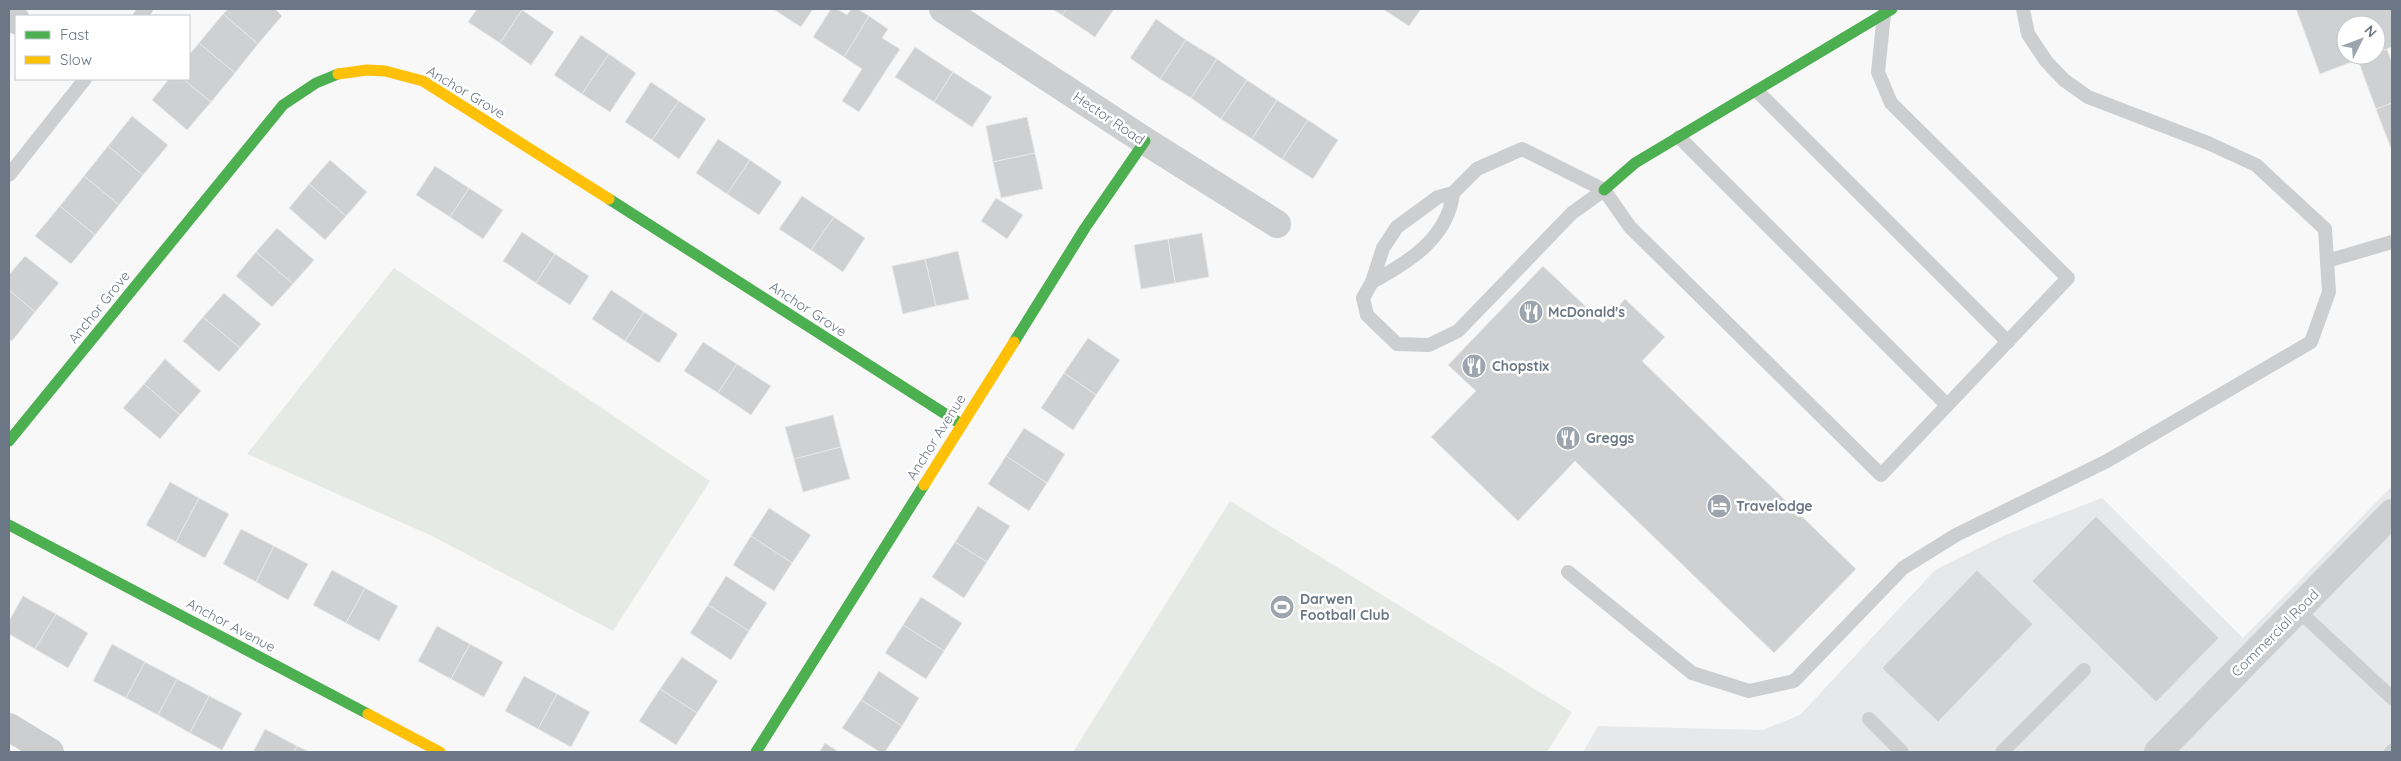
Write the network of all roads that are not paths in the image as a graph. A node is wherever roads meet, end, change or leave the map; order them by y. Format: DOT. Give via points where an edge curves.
graph roads {
  1 [pos="943,9"];
  2 [pos="2023,9"];
  3 [pos="1888,12"];
  4 [pos="84,80"];
  5 [pos="1757,90"];
  6 [pos="1679,137"];
  7 [pos="1144,141"];
  8 [pos="9,175"];
  9 [pos="1604,190"];
  10 [pos="1453,193"];
  11 [pos="1277,224"];
  12 [pos="2392,242"];
  13 [pos="2327,261"];
  14 [pos="1372,282"];
  15 [pos="2008,342"];
  16 [pos="1947,405"];
  17 [pos="961,424"];
  18 [pos="9,441"];
  19 [pos="2392,513"];
  20 [pos="9,525"];
  21 [pos="1568,572"];
  22 [pos="2298,610"];
  23 [pos="2084,670"];
  24 [pos="2392,698"];
  25 [pos="1868,719"];
  26 [pos="9,727"];
  27 [pos="50,752"];
  28 [pos="440,752"];
  29 [pos="756,752"];
  30 [pos="1902,752"];
  31 [pos="2002,752"];
  32 [pos="2158,752"];
  1 -- 7 [label="street, Hector Road"];
  2 -- 13 [label="lane" via="2028,34 2046,61 2064,80 2088,97 2256,165 2325,229"];
  3 -- 5 [label="street"];
  3 -- 15 [label="lane" via="1878,72 1891,103 2068,278"];
  4 -- 8 [label="lane"];
  5 -- 6 [label="street"];
  5 -- 15 [label="lane"];
  6 -- 9 [label="street" via="1635,163"];
  6 -- 16 [label="lane"];
  7 -- 11 [label="street, Hector Road"];
  7 -- 17 [label="street, Anchor Avenue"];
  9 -- 10 [label="lane" via="1522,149 1477,169"];
  9 -- 14 [label="lane" via="1572,213 1458,331 1429,346 1397,344 1366,315 1363,298"];
  9 -- 16 [label="lane" via="1630,227 1881,475"];
  10 -- 14 [label="lane" via="1451,210 1436,236 1406,264"];
  10 -- 14 [label="lane" via="1438,197 1397,227 1383,248"];
  12 -- 13 [label="lane"];
  13 -- 21 [label="lane" via="2329,292 2312,342 2106,461 1956,535 1903,568 1794,681 1749,691 1692,673"];
  15 -- 16 [label="lane"];
  17 -- 18 [label="street, Anchor Grove" via="423,81 384,70 363,70 320,80 283,105"];
  17 -- 29 [label="street, Anchor Avenue"];
  19 -- 22 [label="street, Commercial Road"];
  20 -- 28 [label="street, Anchor Avenue"];
  22 -- 24 [label="lane"];
  22 -- 32 [label="street, Commercial Road"];
  23 -- 31 [label="lane"];
  25 -- 30 [label="lane"];
  26 -- 27 [label="street"];
}
